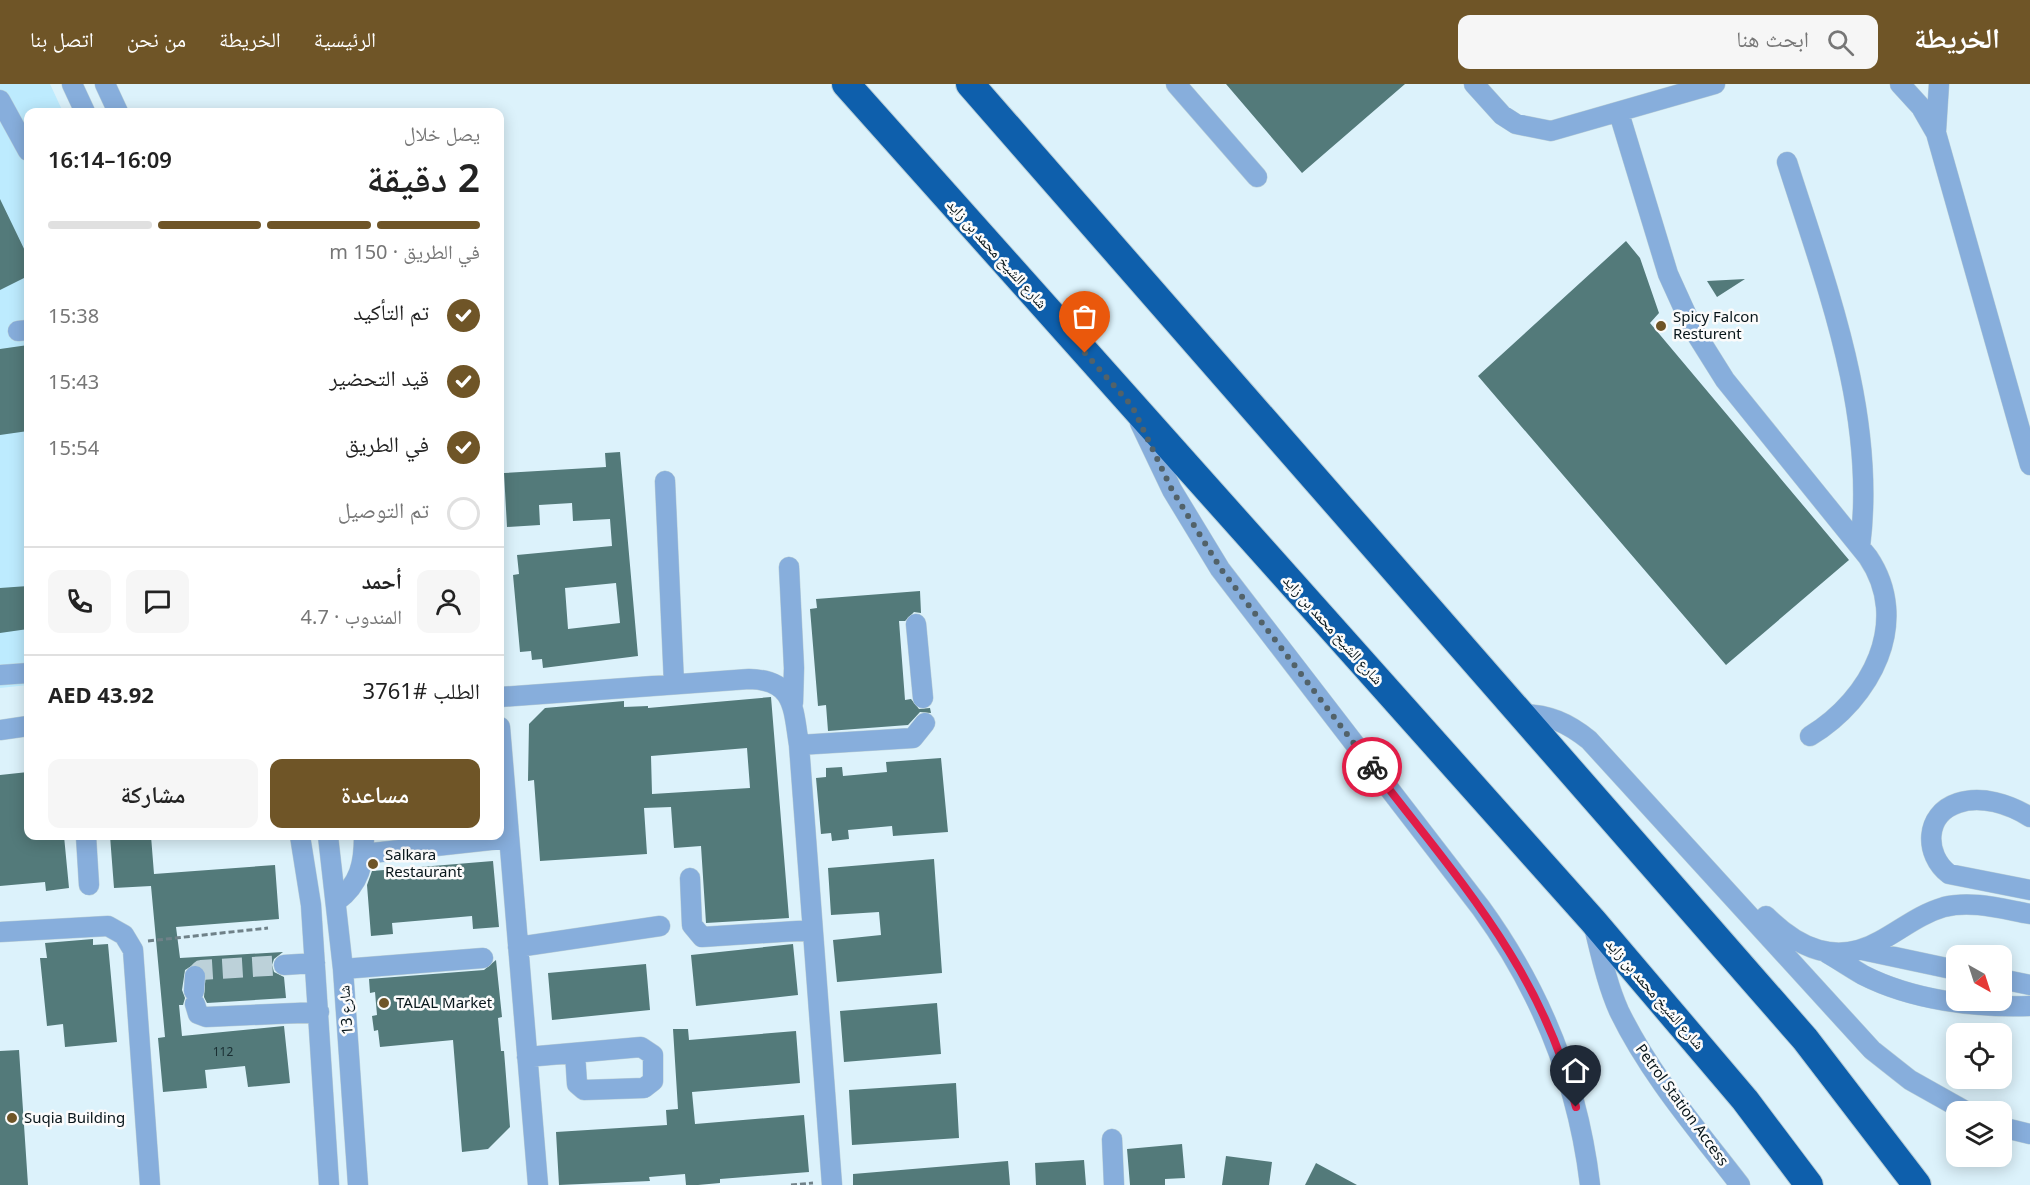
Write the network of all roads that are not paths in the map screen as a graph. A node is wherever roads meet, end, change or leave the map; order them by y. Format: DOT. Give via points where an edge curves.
graph roads {
  1 [pos="72,84"];
  2 [pos="105,84"];
  3 [pos="846,84"];
  4 [pos="970,84"];
  5 [pos="1176,84"];
  6 [pos="1474,84"];
  7 [pos="1715,84"];
  8 [pos="1900,84"];
  9 [pos="1939,84"];
  10 [pos="0,100"];
  11 [pos="83,108"];
  12 [pos="116,108"];
  13 [pos="1619,113"];
  14 [pos="1936,133"];
  15 [pos="24,144"];
  16 [pos="1787,162"];
  17 [pos="1257,177"];
  18 [pos="1132,406"];
  19 [pos="2030,465"];
  20 [pos="665,481"];
  21 [pos="1860,547"];
  22 [pos="789,567"];
  23 [pos="916,624"];
  24 [pos="24,673"];
  25 [pos="0,675"];
  26 [pos="674,684"];
  27 [pos="504,697"];
  28 [pos="923,698"];
  29 [pos="793,703"];
  30 [pos="1521,714"];
  31 [pos="925,723"];
  32 [pos="24,727"];
  33 [pos="0,730"];
  34 [pos="1810,736"];
  35 [pos="24,740"];
  36 [pos="0,742"];
  37 [pos="800,745"];
  38 [pos="504,776"];
  39 [pos="2030,817"];
  40 [pos="504,838"];
  41 [pos="509,838"];
  42 [pos="86,840"];
  43 [pos="301,840"];
  44 [pos="329,840"];
  45 [pos="467,840"];
  46 [pos="363,845"];
  47 [pos="1698,857"];
  48 [pos="690,878"];
  49 [pos="89,885"];
  50 [pos="2030,890"];
  51 [pos="337,901"];
  52 [pos="2030,914"];
  53 [pos="1593,921"];
  54 [pos="660,927"];
  55 [pos="812,930"];
  56 [pos="0,932"];
  57 [pos="518,947"];
  58 [pos="1862,950"];
  59 [pos="1825,951"];
  60 [pos="483,958"];
  61 [pos="315,963"];
  62 [pos="284,965"];
  63 [pos="1946,968"];
  64 [pos="343,969"];
  65 [pos="2012,981"];
  66 [pos="2030,985"];
  67 [pos="195,990"];
  68 [pos="2030,1006"];
  69 [pos="319,1012"];
  70 [pos="575,1053"];
  71 [pos="527,1057"];
  72 [pos="1947,1101"];
  73 [pos="2012,1130"];
  74 [pos="2030,1134"];
  75 [pos="1112,1140"];
  76 [pos="832,1183"];
  77 [pos="150,1185"];
  78 [pos="329,1185"];
  79 [pos="358,1185"];
  80 [pos="538,1185"];
  81 [pos="1114,1185"];
  82 [pos="1590,1185"];
  83 [pos="1740,1185"];
  84 [pos="1809,1185"];
  85 [pos="1917,1185"];
  1 -- 11 [label="street"];
  2 -- 12 [label="street"];
  3 -- 18 [label="highway, شارع الشيخ محمد بن زايد"];
  4 -- 30 [label="highway"];
  5 -- 17 [label="street"];
  6 -- 13 [label="street" via="1502,115 1533,129 1568,128"];
  7 -- 13 [label="street"];
  8 -- 14 [label="street" via="1921,107"];
  9 -- 14 [label="street"];
  10 -- 15 [label="street"];
  13 -- 21 [label="street" via="1668,274 1693,329 1725,380"];
  14 -- 19 [label="street"];
  16 -- 21 [label="street" via="1837,321 1852,387 1863,478"];
  18 -- 53 [label="highway, شارع الشيخ محمد بن زايد"];
  18 -- 82 [label="street" via="1172,490 1221,569 1481,908 1519,965 1562,1058 1581,1124"];
  20 -- 26 [label="street"];
  21 -- 34 [label="street" via="1885,589 1881,650 1854,700 1837,718"];
  22 -- 29 [label="street"];
  23 -- 28 [label="street"];
  24 -- 25 [label="street"];
  26 -- 27 [label="street"];
  26 -- 29 [label="street" via="767,679 783,688"];
  29 -- 37 [label="street"];
  30 -- 47 [label="street" via="1557,719 1576,729"];
  30 -- 85 [label="highway" via="1805,1039"];
  31 -- 37 [label="street" via="913,738"];
  32 -- 33 [label="street"];
  35 -- 36 [label="street"];
  37 -- 55 [label="street"];
  38 -- 41 [label="street"];
  39 -- 50 [label="street" via="1988,801 1956,803 1933,824 1930,840 1938,866 1949,874"];
  40 -- 41 [label="street"];
  41 -- 57 [label="street"];
  42 -- 49 [label="street"];
  43 -- 61 [label="street, شارع 13"];
  44 -- 51 [label="street, شارع 13"];
  45 -- 46 [label="street"];
  46 -- 51 [label="street" via="357,881"];
  47 -- 59 [label="street" via="1728,877 1792,939"];
  47 -- 72 [label="street" via="1872,1050 1910,1080"];
  48 -- 55 [label="street" via="692,925 702,937"];
  51 -- 64 [label="street, شارع 13"];
  52 -- 58 [label="street" via="1987,906 1947,906"];
  53 -- 83 [label="street, Petrol Station Access" via="1604,971 1636,1044"];
  53 -- 84 [label="highway, شارع الشيخ محمد بن زايد" via="1745,1100"];
  54 -- 57 [label="street"];
  55 -- 76 [label="street"];
  56 -- 77 [label="street" via="108,926 124,935 131,946"];
  57 -- 71 [label="street"];
  58 -- 59 [label="street"];
  58 -- 63 [label="street"];
  59 -- 68 [label="street" via="1863,975 1900,989 1968,1003"];
  60 -- 64 [label="street"];
  61 -- 62 [label="street"];
  61 -- 69 [label="street, شارع 13"];
  64 -- 79 [label="street, شارع 13"];
  65 -- 66 [label="street"];
  67 -- 69 [label="street" via="198,1014 206,1017"];
  69 -- 78 [label="street, شارع 13"];
  70 -- 71 [label="street"];
  71 -- 80 [label="street"];
  73 -- 74 [label="street"];
  75 -- 81 [label="street"];
}
